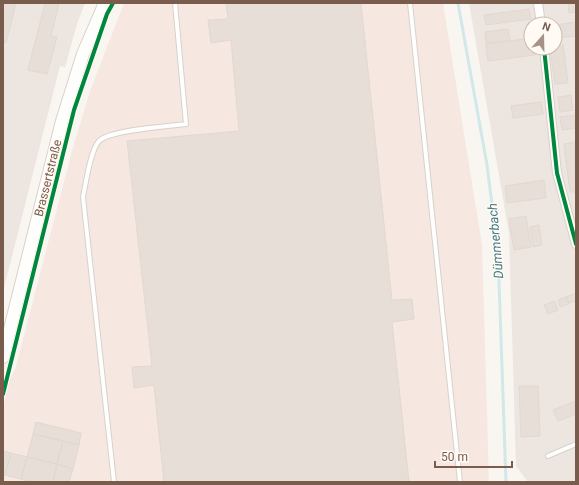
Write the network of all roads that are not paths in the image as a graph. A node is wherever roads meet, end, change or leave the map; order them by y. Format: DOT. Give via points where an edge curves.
graph roads {
  1 [pos="105,3"];
  2 [pos="175,3"];
  3 [pos="410,3"];
  4 [pos="538,3"];
  5 [pos="540,16"];
  6 [pos="545,56"];
  7 [pos="576,244"];
  8 [pos="3,357"];
  9 [pos="576,444"];
  10 [pos="548,456"];
  11 [pos="114,482"];
  12 [pos="460,482"];
  1 -- 8 [label="main road, Brassertstraße" via="83,54 62,122"];
  2 -- 11 [label="lane" via="186,124 112,134 100,140 94,151 83,197"];
  3 -- 12 [label="lane"];
  4 -- 5 [label="street"];
  6 -- 7 [label="street" via="557,174"];
  9 -- 10 [label="lane"];
}
